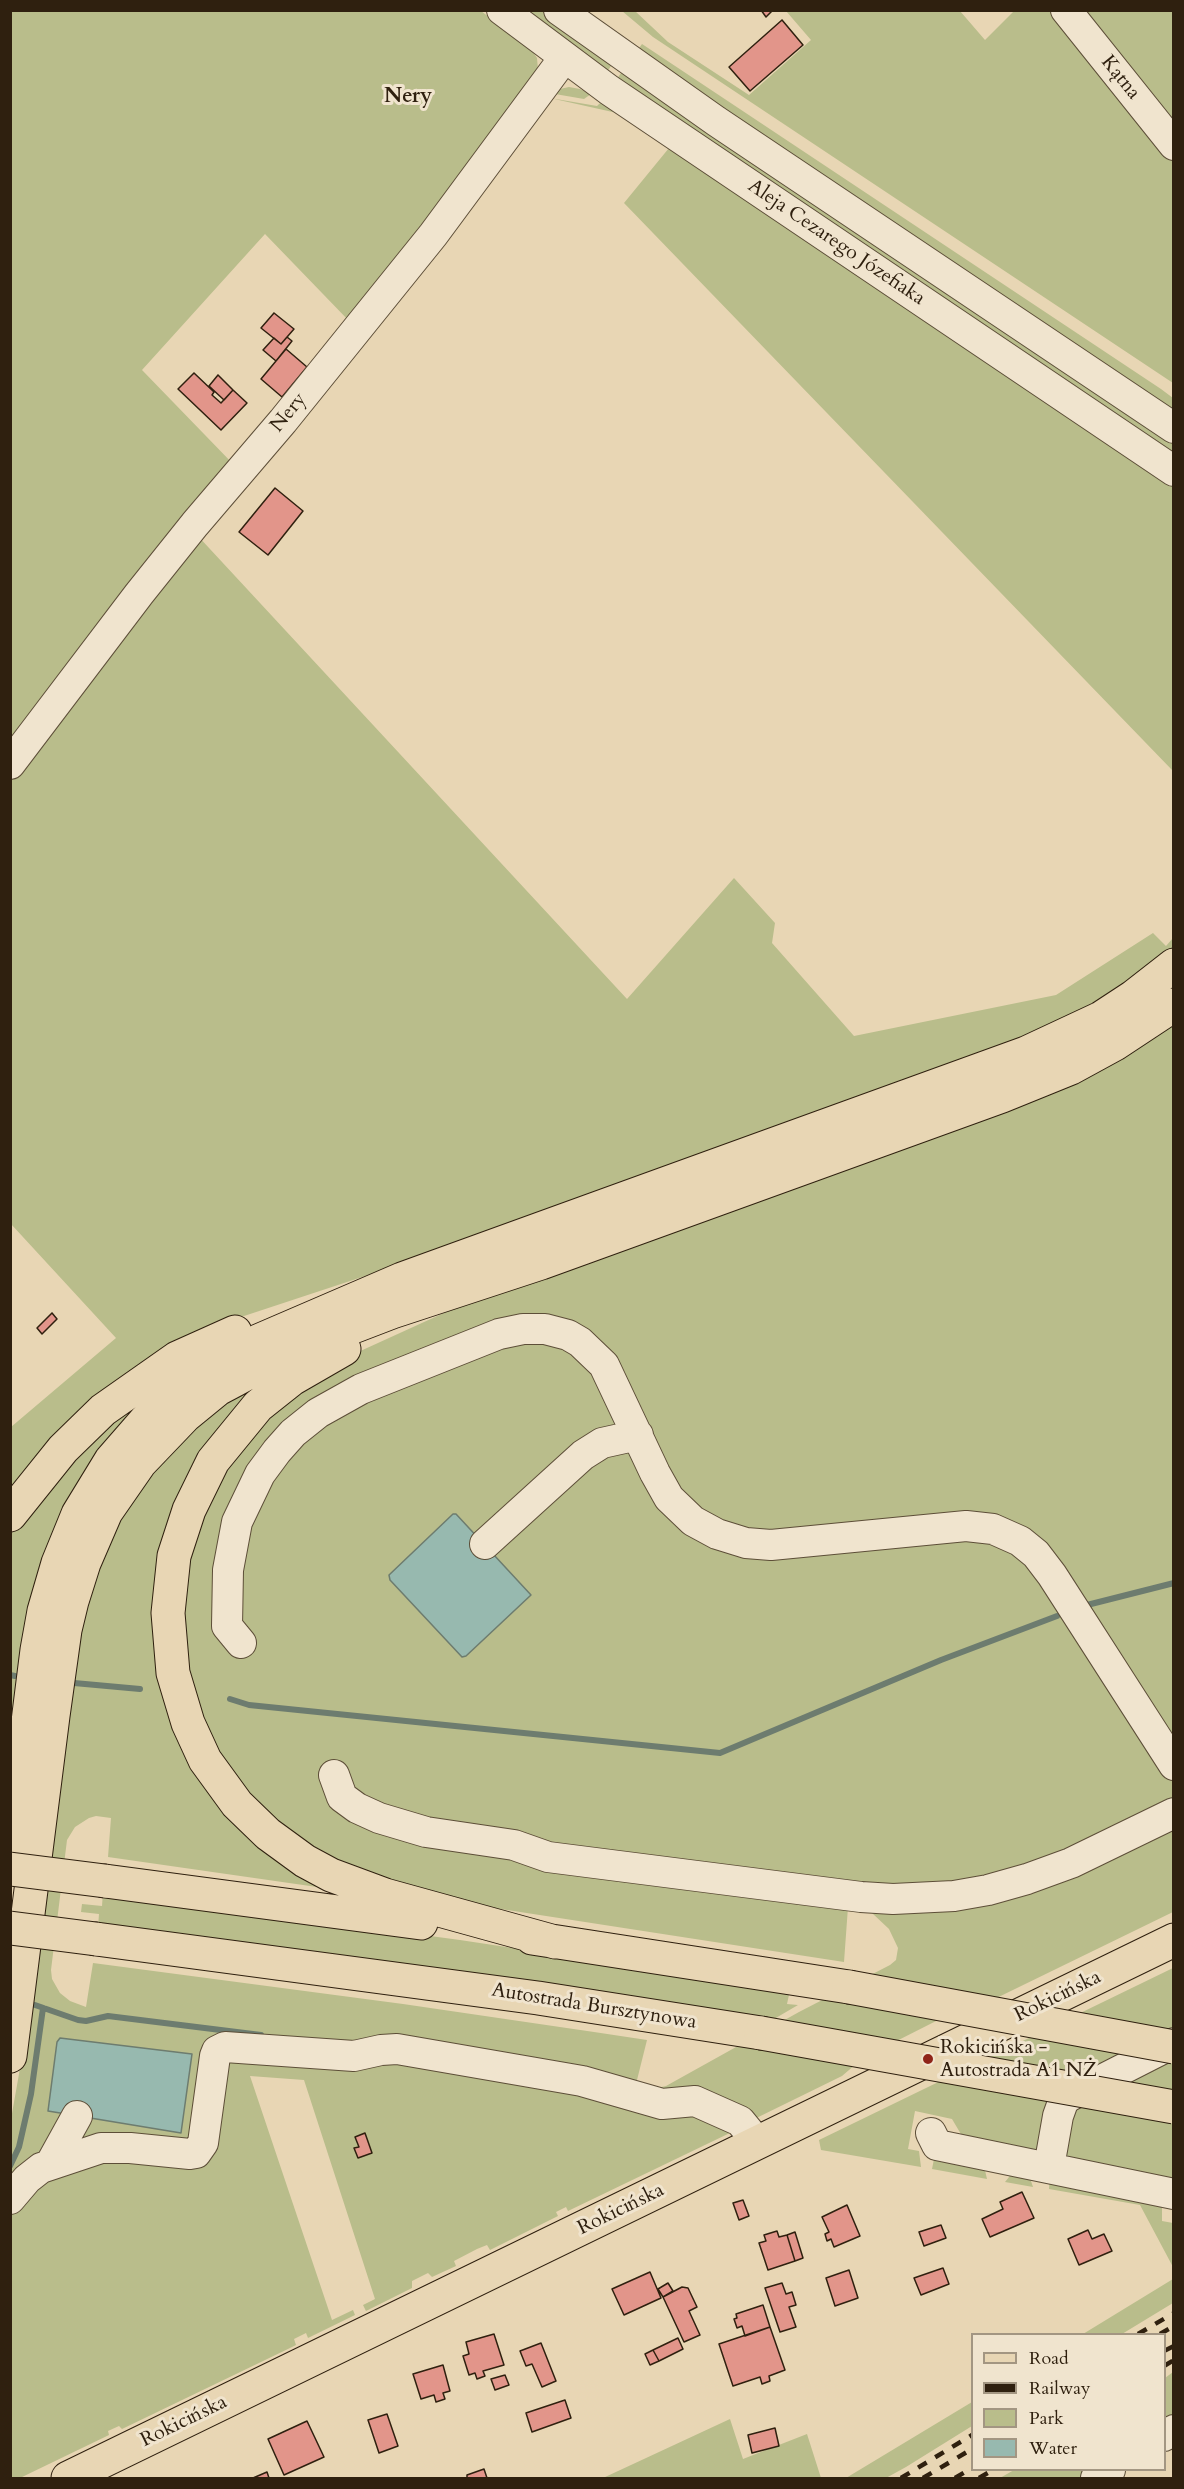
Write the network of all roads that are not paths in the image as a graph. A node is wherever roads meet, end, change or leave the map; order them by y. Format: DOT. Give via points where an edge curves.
graph roads {
  1 [pos="502,10"];
  2 [pos="560,10"];
  3 [pos="1066,10"];
  4 [pos="593,20"];
  5 [pos="564,58"];
  6 [pos="1173,145"];
  7 [pos="1173,428"];
  8 [pos="1173,471"];
  9 [pos="10,764"];
  10 [pos="1173,965"];
  11 [pos="1173,1005"];
  12 [pos="541,1263"];
  13 [pos="402,1279"];
  14 [pos="638,1435"];
  15 [pos="10,1515"];
  16 [pos="485,1544"];
  17 [pos="241,1643"];
  18 [pos="1173,1764"];
  19 [pos="334,1775"];
  20 [pos="1173,1814"];
  21 [pos="10,1867"];
  22 [pos="10,1928"];
  23 [pos="1173,1940"];
  24 [pos="555,1942"];
  25 [pos="1173,2045"];
  26 [pos="10,2056"];
  27 [pos="1173,2107"];
  28 [pos="77,2116"];
  29 [pos="931,2133"];
  30 [pos="758,2143"];
  31 [pos="51,2163"];
  32 [pos="1049,2167"];
  33 [pos="1173,2194"];
  34 [pos="10,2199"];
  35 [pos="68,2478"];
  1 -- 5 [label="street, Aleja Cezarego Józefiaka"];
  2 -- 4 [label="street, Aleja Cezarego Józefiaka"];
  3 -- 6 [label="street, Kątna"];
  4 -- 7 [label="street, Aleja Cezarego Józefiaka" via="716,121"];
  5 -- 8 [label="street, Aleja Cezarego Józefiaka"];
  5 -- 9 [label="street, Nery" via="433,235 153,576"];
  10 -- 13 [label="main road" via="1101,1018 1026,1053"];
  11 -- 12 [label="main road" via="1071,1068"];
  12 -- 24 [label="main road" via="371,1335 304,1371 258,1406 213,1461 189,1510 174,1556 168,1613 172,1673 196,1740 219,1782 268,1834 311,1864 352,1884"];
  12 -- 26 [label="main road" via="392,1312 271,1360 234,1380 168,1432 118,1494 84,1563 65,1630"];
  13 -- 15 [label="main road" via="289,1310 177,1358 103,1410 63,1449"];
  13 -- 21 [label="main road" via="225,1358 169,1398 105,1469 67,1539 45,1611"];
  14 -- 16 [label="street" via="602,1443 583,1455"];
  14 -- 17 [label="street" via="604,1365 580,1342 545,1329 499,1334 347,1396 300,1427 277,1451 242,1510 231,1548 227,1626"];
  14 -- 18 [label="street" via="655,1473 681,1512 704,1528 734,1540 782,1545 966,1526 993,1529 1020,1541 1048,1568"];
  19 -- 20 [label="street" via="342,1797 357,1808 426,1832 514,1845 548,1857 882,1898 954,1896 1005,1886 1071,1863"];
  21 -- 24 [label="main road, bridge"];
  22 -- 27 [label="main road, Autostrada Bursztynowa, bridge" via="538,1998 761,2033"];
  23 -- 30 [label="main road, Rokicińska"];
  24 -- 25 [label="main road, bridge" via="849,1987"];
  25 -- 32 [label="street" via="1068,2097 1058,2116"];
  28 -- 31 [label="street"];
  29 -- 32 [label="street" via="937,2145"];
  30 -- 31 [label="street" via="740,2121 695,2102 662,2104 570,2079 397,2049 354,2056 225,2047 215,2056 204,2143 195,2153 101,2148"];
  30 -- 35 [label="main road, Rokicińska"];
  31 -- 34 [label="street" via="33,2172"];
  32 -- 33 [label="street"];
}
